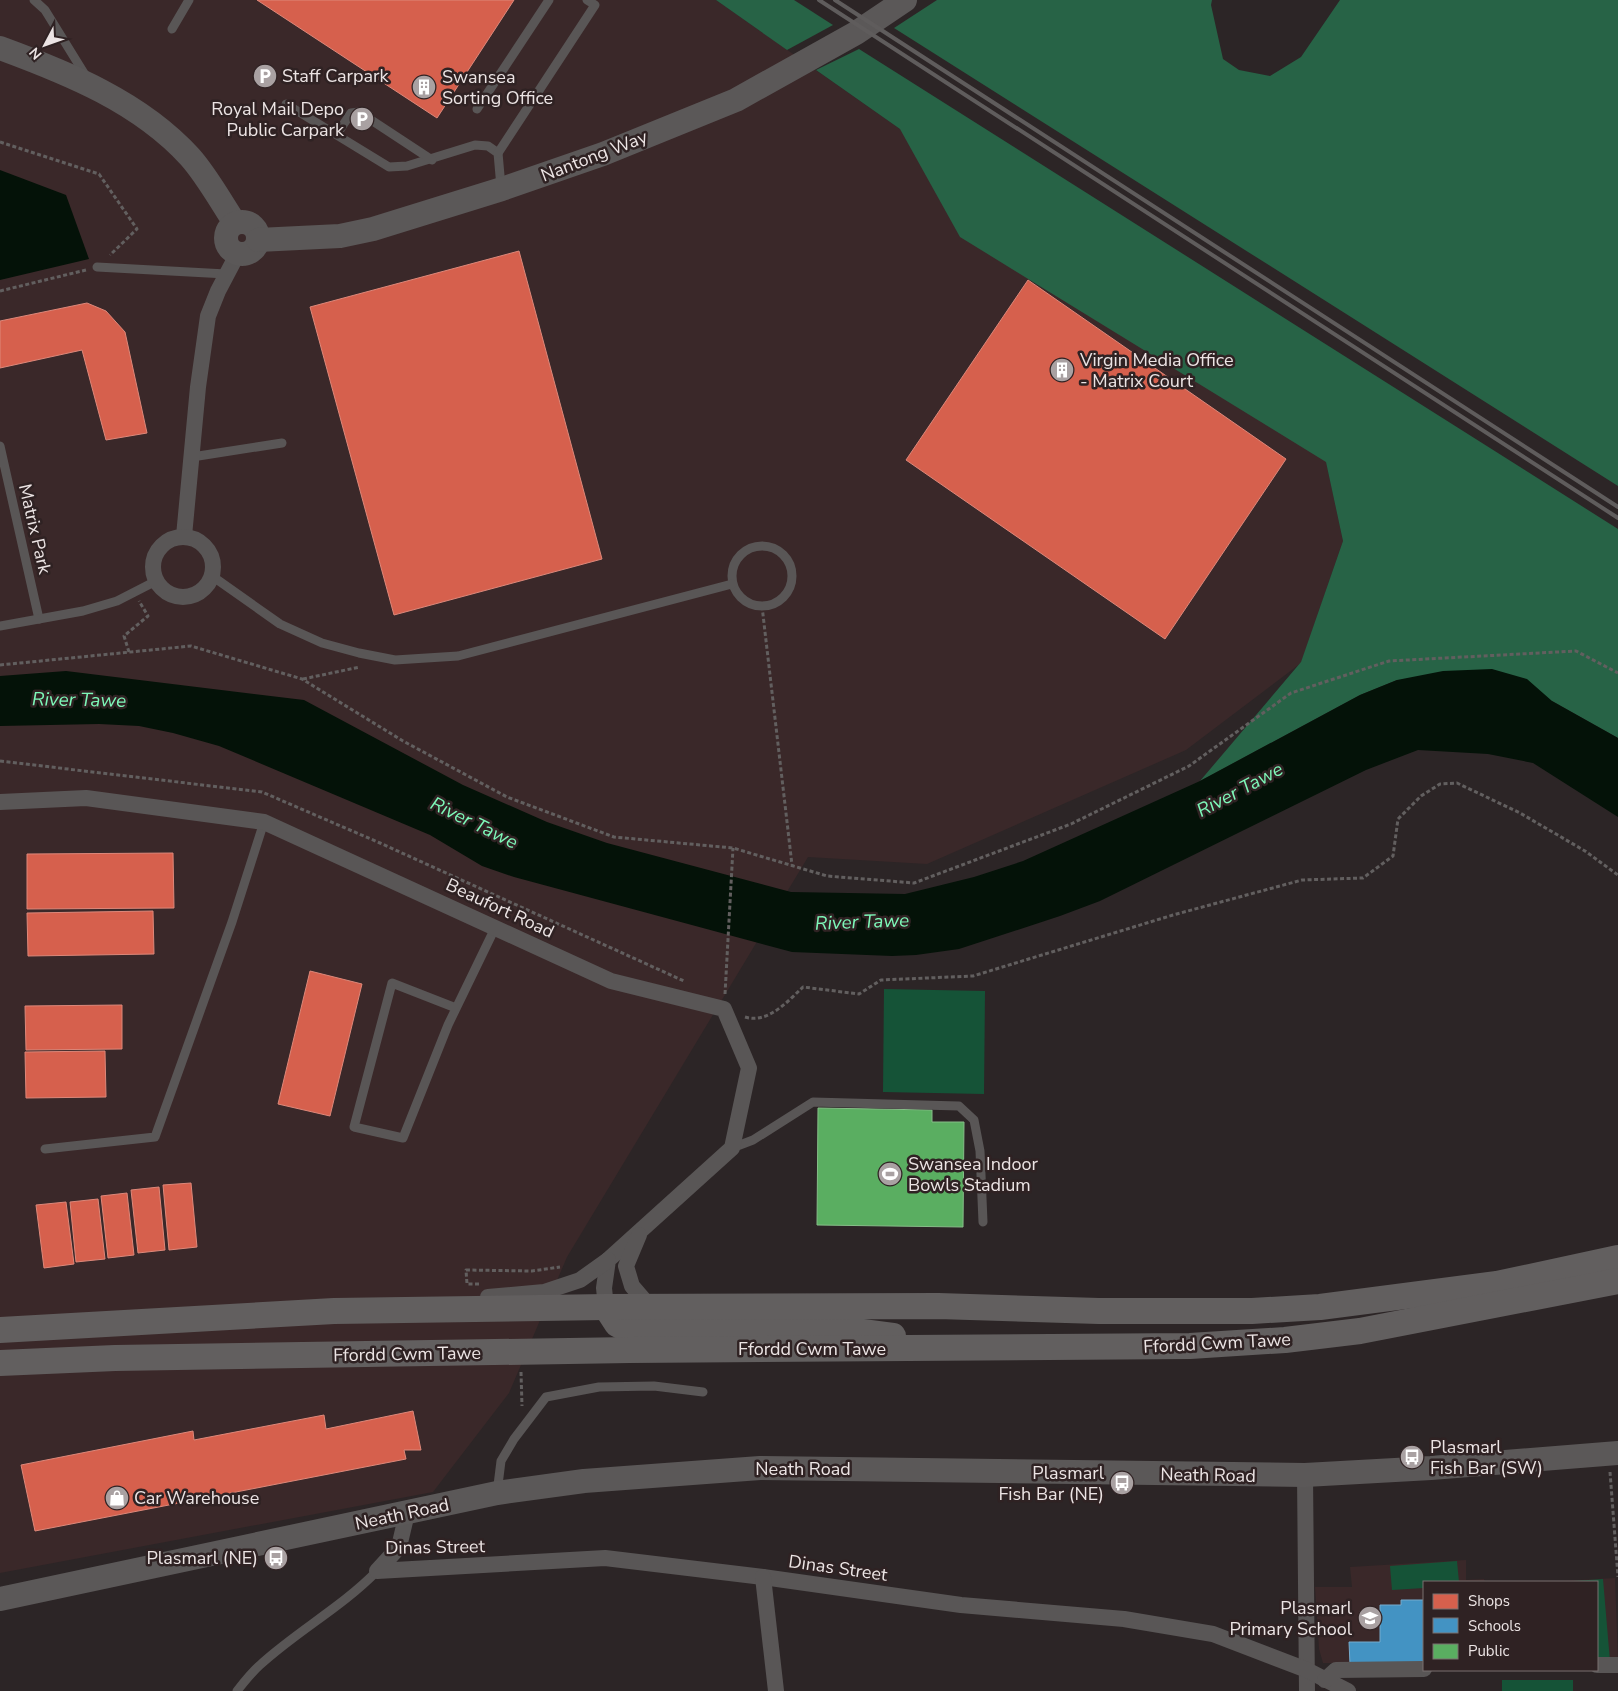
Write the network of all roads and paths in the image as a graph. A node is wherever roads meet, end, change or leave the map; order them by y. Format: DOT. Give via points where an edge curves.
graph roads {
  1 [pos="34,0"];
  2 [pos="189,0"];
  3 [pos="549,0"];
  4 [pos="587,0"];
  5 [pos="905,0"];
  6 [pos="172,29"];
  7 [pos="0,48"];
  8 [pos="92,85"];
  9 [pos="286,104"];
  10 [pos="476,109"];
  11 [pos="337,134"];
  12 [pos="0,142"];
  13 [pos="498,153"];
  14 [pos="432,160"];
  15 [pos="502,189"];
  16 [pos="235,223"];
  17 [pos="258,240"];
  18 [pos="238,253"];
  19 [pos="97,267"];
  20 [pos="226,274"];
  21 [pos="0,291"];
  22 [pos="282,443"];
  23 [pos="0,446"];
  24 [pos="192,457"];
  25 [pos="184,536"];
  26 [pos="212,576"];
  27 [pos="156,581"];
  28 [pos="732,584"];
  29 [pos="134,592"];
  30 [pos="762,606"];
  31 [pos="39,619"];
  32 [pos="0,626"];
  33 [pos="129,652"];
  34 [pos="395,660"];
  35 [pos="0,665"];
  36 [pos="1618,673"];
  37 [pos="302,679"];
  38 [pos="0,761"];
  39 [pos="0,802"];
  40 [pos="264,822"];
  41 [pos="733,848"];
  42 [pos="792,865"];
  43 [pos="1618,875"];
  44 [pos="495,928"];
  45 [pos="685,982"];
  46 [pos="456,1008"];
  47 [pos="724,1009"];
  48 [pos="732,1148"];
  49 [pos="45,1149"];
  50 [pos="983,1222"];
  51 [pos="640,1230"];
  52 [pos="1618,1258"];
  53 [pos="608,1260"];
  54 [pos="570,1266"];
  55 [pos="1618,1281"];
  56 [pos="485,1284"];
  57 [pos="606,1307"];
  58 [pos="650,1307"];
  59 [pos="334,1311"];
  60 [pos="0,1330"];
  61 [pos="980,1349"];
  62 [pos="0,1362"];
  63 [pos="703,1392"];
  64 [pos="1614,1453"];
  65 [pos="1305,1476"];
  66 [pos="497,1493"];
  67 [pos="407,1513"];
  68 [pos="377,1571"];
  69 [pos="763,1577"];
  70 [pos="1618,1577"];
  71 [pos="0,1599"];
  72 [pos="1618,1665"];
  73 [pos="1598,1666"];
  74 [pos="1423,1668"];
  75 [pos="1308,1670"];
  76 [pos="1325,1680"];
  77 [pos="237,1691"];
  78 [pos="776,1691"];
  79 [pos="1307,1691"];
  80 [pos="1348,1691"];
  1 -- 8 [label="lane" via="45,10"];
  2 -- 6 [label="lane"];
  3 -- 10 [label="lane"];
  4 -- 13 [label="lane" via="594,5"];
  5 -- 15 [label="main road, Nantong Way" via="856,33 736,100 603,154"];
  7 -- 8 [label="main road"];
  8 -- 16 [label="main road" via="167,134 191,158"];
  9 -- 11 [label="lane"];
  11 -- 14 [label="lane" via="389,167"];
  11 -- 14 [label="lane" via="351,113 359,112"];
  12 -- 19 [label="path" via="99,174 137,229"];
  13 -- 14 [label="lane" via="488,146 475,145"];
  13 -- 15 [label="lane"];
  15 -- 17 [label="main road, Nantong Way" via="364,231 340,236"];
  16 -- 17 [label="main road" via="245,222 254,226"];
  16 -- 18 [label="main road" via="228,230 226,239 230,248"];
  17 -- 18 [label="main road" via="253,250"];
  18 -- 20 [label="street"];
  19 -- 20 [label="lane"];
  19 -- 21 [label="path"];
  20 -- 24 [label="street" via="208,316"];
  22 -- 24 [label="lane"];
  23 -- 31 [label="lane, Matrix Park"];
  24 -- 25 [label="street"];
  25 -- 26 [label="street" via="193,538 208,549 212,558"];
  25 -- 27 [label="street" via="168,540 157,550 153,565"];
  26 -- 27 [label="street" via="204,589 182,597 167,592"];
  26 -- 34 [label="lane" via="280,624 322,643"];
  27 -- 29 [label="lane"];
  28 -- 30 [label="lane" via="745,601"];
  28 -- 30 [label="lane" via="733,567 742,552 759,545 777,550 791,566 792,580 782,599"];
  28 -- 34 [label="lane" via="458,656"];
  29 -- 31 [label="lane" via="108,604"];
  29 -- 33 [label="path" via="148,616 124,636"];
  30 -- 42 [label="path"];
  31 -- 32 [label="lane"];
  33 -- 35 [label="path"];
  33 -- 37 [label="path" via="191,646"];
  34 -- 37 [label="path"];
  36 -- 42 [label="path" via="1576,651 1389,661 1291,693 1189,766 1071,824 914,883 827,876"];
  37 -- 41 [label="path" via="403,741 507,798 614,837"];
  38 -- 45 [label="path" via="262,792"];
  39 -- 40 [label="street, Beaufort Road" via="86,798"];
  40 -- 44 [label="street, Beaufort Road"];
  40 -- 49 [label="lane" via="155,1137"];
  41 -- 42 [label="path"];
  41 -- 47 [label="path"];
  43 -- 47 [label="path" via="1520,813 1457,783 1440,784 1421,796 1398,819 1393,856 1362,878 1302,880 1173,915 973,976 880,980 859,994 803,987 772,1014 751,1019"];
  44 -- 46 [label="lane"];
  44 -- 47 [label="street, Beaufort Road" via="612,981"];
  46 -- 46 [label="lane" via="403,1138 354,1127 392,983"];
  47 -- 48 [label="street" via="749,1068"];
  48 -- 50 [label="lane" via="753,1140 814,1102 959,1106 974,1120 980,1151"];
  48 -- 51 [label="street"];
  51 -- 53 [label="street"];
  51 -- 58 [label="street" via="626,1266 632,1286"];
  52 -- 58 [label="main road, Ffordd Cwm Tawe" via="1497,1284 1320,1307 1252,1311 938,1306"];
  53 -- 57 [label="street" via="604,1288"];
  53 -- 59 [label="street" via="580,1280 544,1292"];
  54 -- 56 [label="path" via="532,1271 466,1270 467,1284"];
  55 -- 61 [label="main road, Ffordd Cwm Tawe" via="1360,1331 1284,1340 1190,1346"];
  57 -- 58 [label="main road, Ffordd Cwm Tawe"];
  57 -- 59 [label="main road, Ffordd Cwm Tawe"];
  57 -- 61 [label="main road" via="617,1324 632,1332 848,1330"];
  59 -- 60 [label="main road, Ffordd Cwm Tawe"];
  61 -- 62 [label="main road, Ffordd Cwm Tawe" via="620,1350"];
  63 -- 66 [label="lane" via="654,1386 599,1387 546,1397 514,1438 501,1461"];
  64 -- 65 [label="main road, Neath Road"];
  64 -- 70 [label="path"];
  65 -- 66 [label="main road, Neath Road" via="760,1468 584,1480"];
  65 -- 75 [label="street"];
  66 -- 67 [label="main road, Neath Road"];
  67 -- 68 [label="street, Dinas Street" via="399,1547"];
  67 -- 71 [label="main road, Neath Road"];
  68 -- 69 [label="street, Dinas Street" via="605,1558"];
  68 -- 77 [label="lane" via="356,1593 259,1666"];
  69 -- 75 [label="street, Dinas Street" via="961,1605 1124,1619 1213,1634"];
  69 -- 78 [label="street"];
  72 -- 73 [label="street"];
  74 -- 76 [label="street" via="1336,1670"];
  75 -- 76 [label="street, Dinas Street"];
  75 -- 79 [label="street"];
  76 -- 80 [label="street, Dinas Street"];
}
